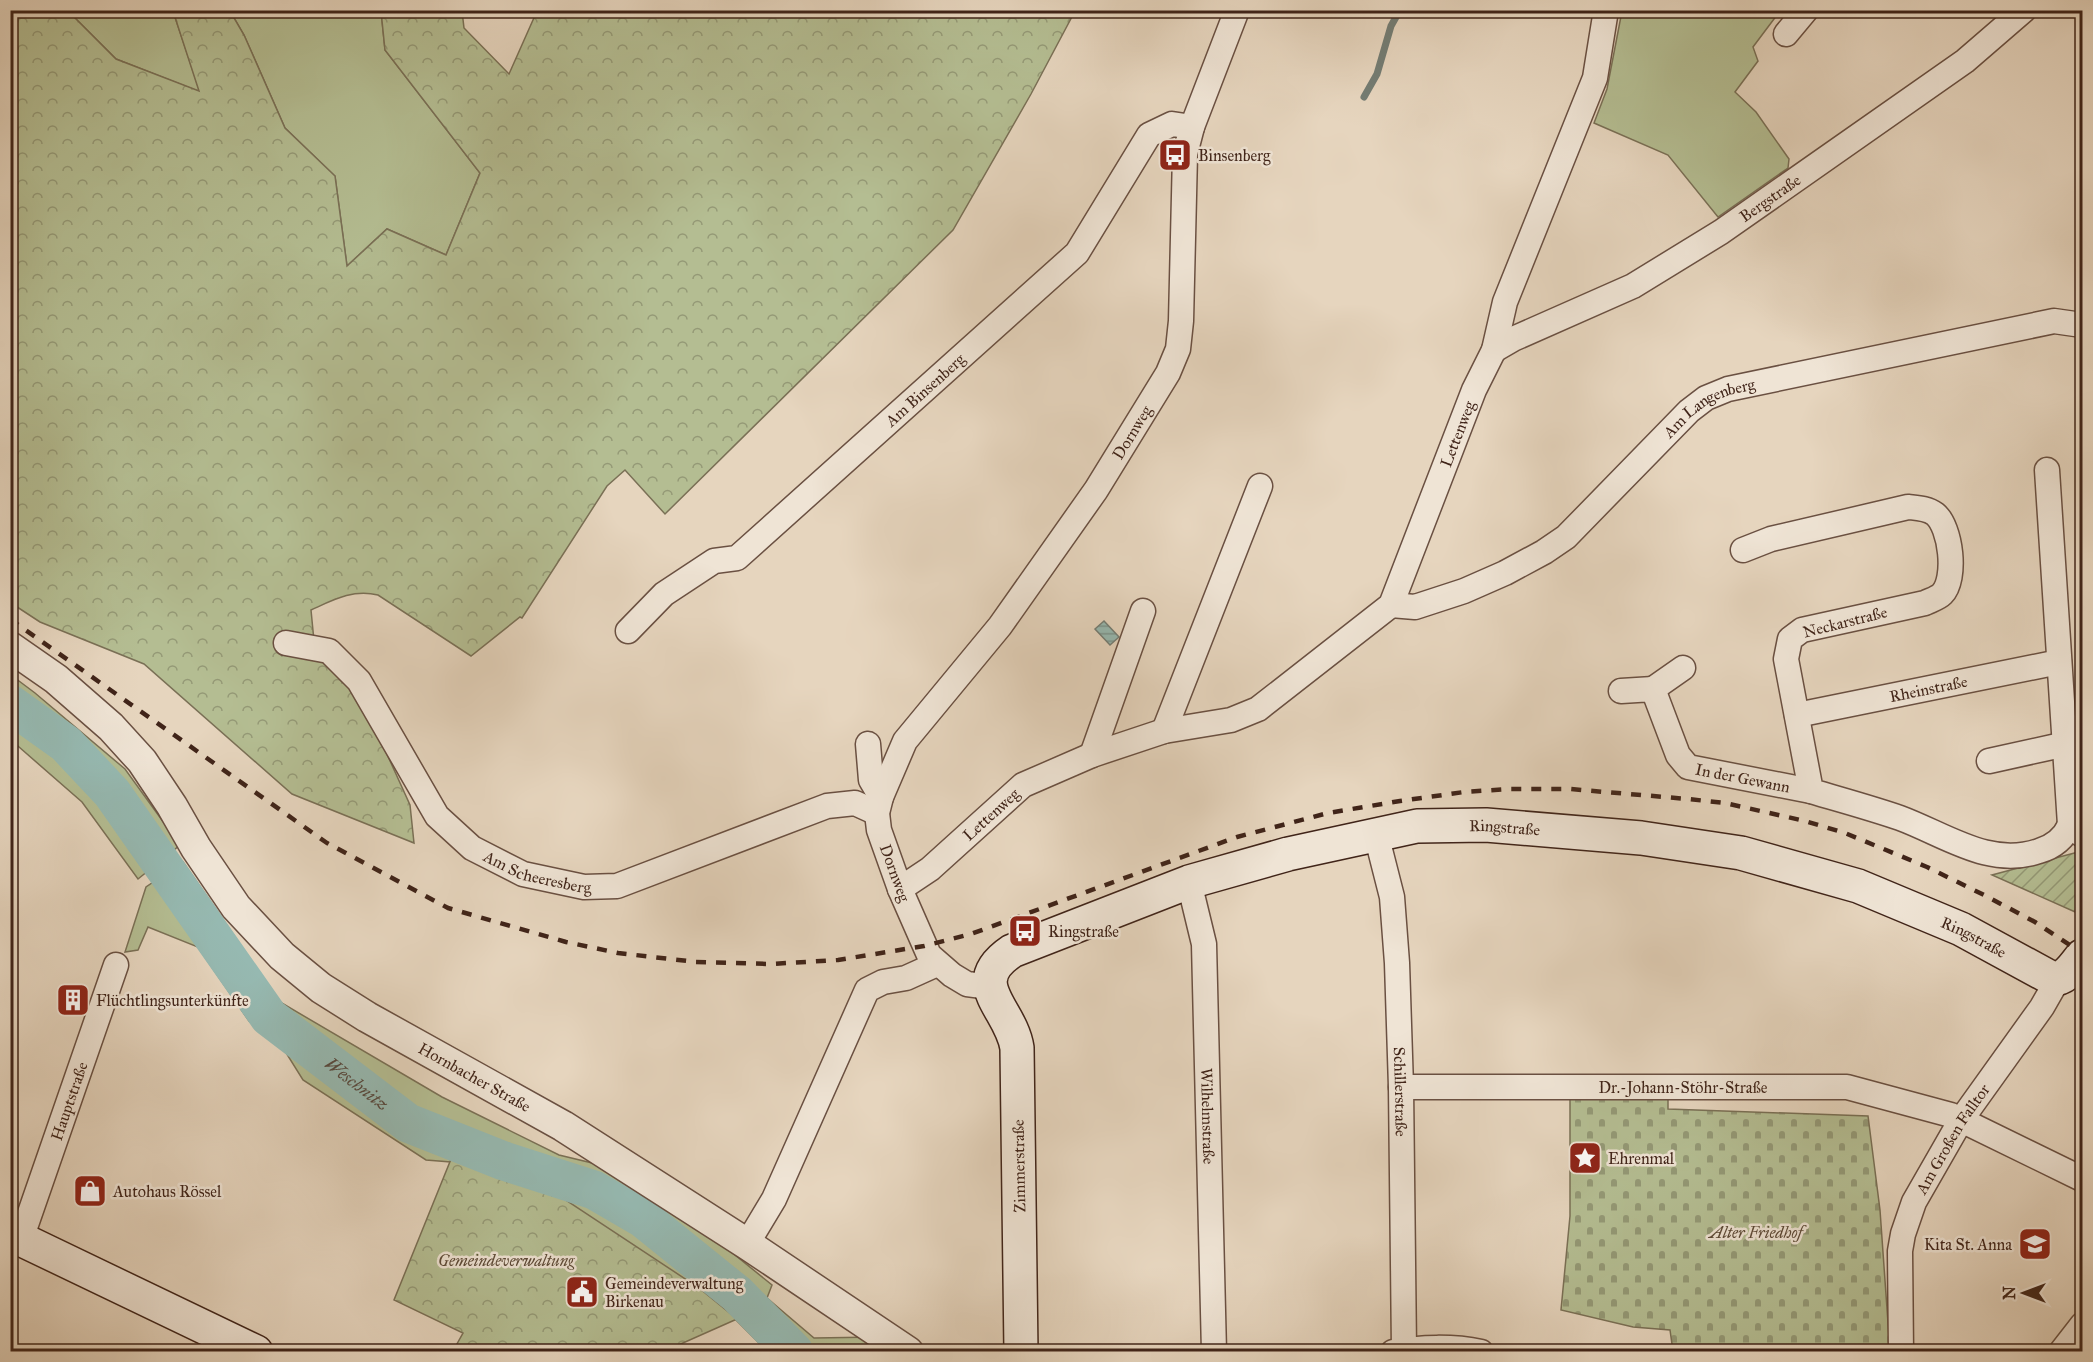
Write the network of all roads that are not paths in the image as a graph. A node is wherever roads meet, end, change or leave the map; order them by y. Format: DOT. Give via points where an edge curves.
graph roads {
  1 [pos="1238,10"];
  2 [pos="1606,10"];
  3 [pos="1806,10"];
  4 [pos="2024,10"];
  5 [pos="1786,34"];
  6 [pos="1192,127"];
  7 [pos="2082,325"];
  8 [pos="1494,351"];
  9 [pos="2047,471"];
  10 [pos="1260,486"];
  11 [pos="1743,550"];
  12 [pos="1391,605"];
  13 [pos="1143,611"];
  14 [pos="628,632"];
  15 [pos="286,643"];
  16 [pos="10,647"];
  17 [pos="2059,662"];
  18 [pos="1683,668"];
  19 [pos="1653,689"];
  20 [pos="1622,691"];
  21 [pos="1797,715"];
  22 [pos="1164,731"];
  23 [pos="868,744"];
  24 [pos="2066,744"];
  25 [pos="1092,755"];
  26 [pos="1989,762"];
  27 [pos="1811,791"];
  28 [pos="879,805"];
  29 [pos="2076,830"];
  30 [pos="1377,834"];
  31 [pos="1189,882"];
  32 [pos="900,889"];
  33 [pos="930,955"];
  34 [pos="2082,956"];
  35 [pos="116,965"];
  36 [pos="2058,979"];
  37 [pos="990,987"];
  38 [pos="1401,1088"];
  39 [pos="1961,1120"];
  40 [pos="2082,1179"];
  41 [pos="16,1236"];
  42 [pos="747,1244"];
  43 [pos="2082,1325"];
  44 [pos="1398,1351"];
  45 [pos="256,1352"];
  46 [pos="908,1352"];
  47 [pos="1021,1352"];
  48 [pos="1214,1352"];
  49 [pos="1481,1352"];
  50 [pos="1901,1352"];
  51 [pos="2061,1352"];
  1 -- 6 [label="street, Dornweg"];
  2 -- 8 [label="street, Lettenweg" via="1595,78 1505,303"];
  3 -- 5 [label="street"];
  4 -- 8 [label="street, Bergstraße" via="1965,61 1721,232 1633,286"];
  6 -- 14 [label="street, Am Binsenberg" via="1172,124 1149,135 1077,253 737,558 714,561 664,594"];
  6 -- 28 [label="street, Dornweg" via="1185,154 1181,321 1178,349 1168,373 1096,490 1000,626 905,741"];
  7 -- 12 [label="street, Am Langenberg" via="2054,321 1728,389 1689,411 1566,537 1544,552 1464,591 1415,607"];
  8 -- 12 [label="street, Lettenweg" via="1474,390"];
  9 -- 17 [label="street"];
  10 -- 22 [label="street"];
  11 -- 21 [label="street, Neckarstraße" via="1770,538 1908,507 1934,514 1950,545 1949,576 1943,594 1925,603 1802,630 1790,639 1786,658"];
  12 -- 22 [label="street, Lettenweg" via="1258,709 1231,720"];
  13 -- 25 [label="street"];
  15 -- 28 [label="street, Am Scheeresberg" via="329,651 360,681 437,816 472,848 523,874 584,887 617,886 827,806 855,802"];
  16 -- 42 [label="street, Hornbacher Straße" via="56,679 111,727 142,762 236,907 282,956 321,988 563,1126"];
  17 -- 21 [label="street, Rheinstraße"];
  17 -- 24 [label="street"];
  18 -- 19 [label="street"];
  19 -- 20 [label="street"];
  19 -- 27 [label="street, In der Gewann" via="1678,754 1688,767"];
  21 -- 27 [label="street, Neckarstraße"];
  22 -- 25 [label="street, Lettenweg"];
  23 -- 28 [label="street, Dornweg" via="871,780"];
  24 -- 26 [label="street"];
  24 -- 29 [label="street"];
  25 -- 32 [label="street, Lettenweg" via="1023,785 930,869"];
  27 -- 29 [label="street" via="1901,819 1983,854 2000,857 2045,849"];
  28 -- 32 [label="street, Dornweg" via="879,830"];
  30 -- 31 [label="main road, Ringstraße"];
  30 -- 36 [label="main road, Ringstraße" via="1417,826 1486,825 1641,838 1741,853 1858,886 1961,928 2049,978"];
  30 -- 38 [label="street, Schillerstraße" via="1392,897"];
  31 -- 37 [label="main road, Ringstraße" via="1012,951 995,966"];
  31 -- 48 [label="street, Wilhelmstraße" via="1204,944"];
  32 -- 33 [label="street, Dornweg"];
  33 -- 37 [label="street" via="967,984"];
  33 -- 42 [label="street" via="906,978 867,990 774,1199"];
  34 -- 36 [label="main road, Am Großen Falltor"];
  35 -- 41 [label="street, Hauptstraße"];
  36 -- 39 [label="street, Am Großen Falltor"];
  37 -- 47 [label="main road, Zimmerstraße" via="1012,1028 1017,1048"];
  38 -- 39 [label="street, Dr.-Johann-Stöhr-Straße" via="1847,1087"];
  38 -- 44 [label="street, Schillerstraße"];
  39 -- 40 [label="street, Dr.-Johann-Stöhr-Straße"];
  39 -- 50 [label="street, Am Großen Falltor" via="1914,1202 1903,1234 1899,1267"];
  41 -- 45 [label="main road, Hauptstraße"];
  42 -- 46 [label="street, Hornbacher Straße"];
  43 -- 51 [label="street"];
  44 -- 49 [label="street"];
}
